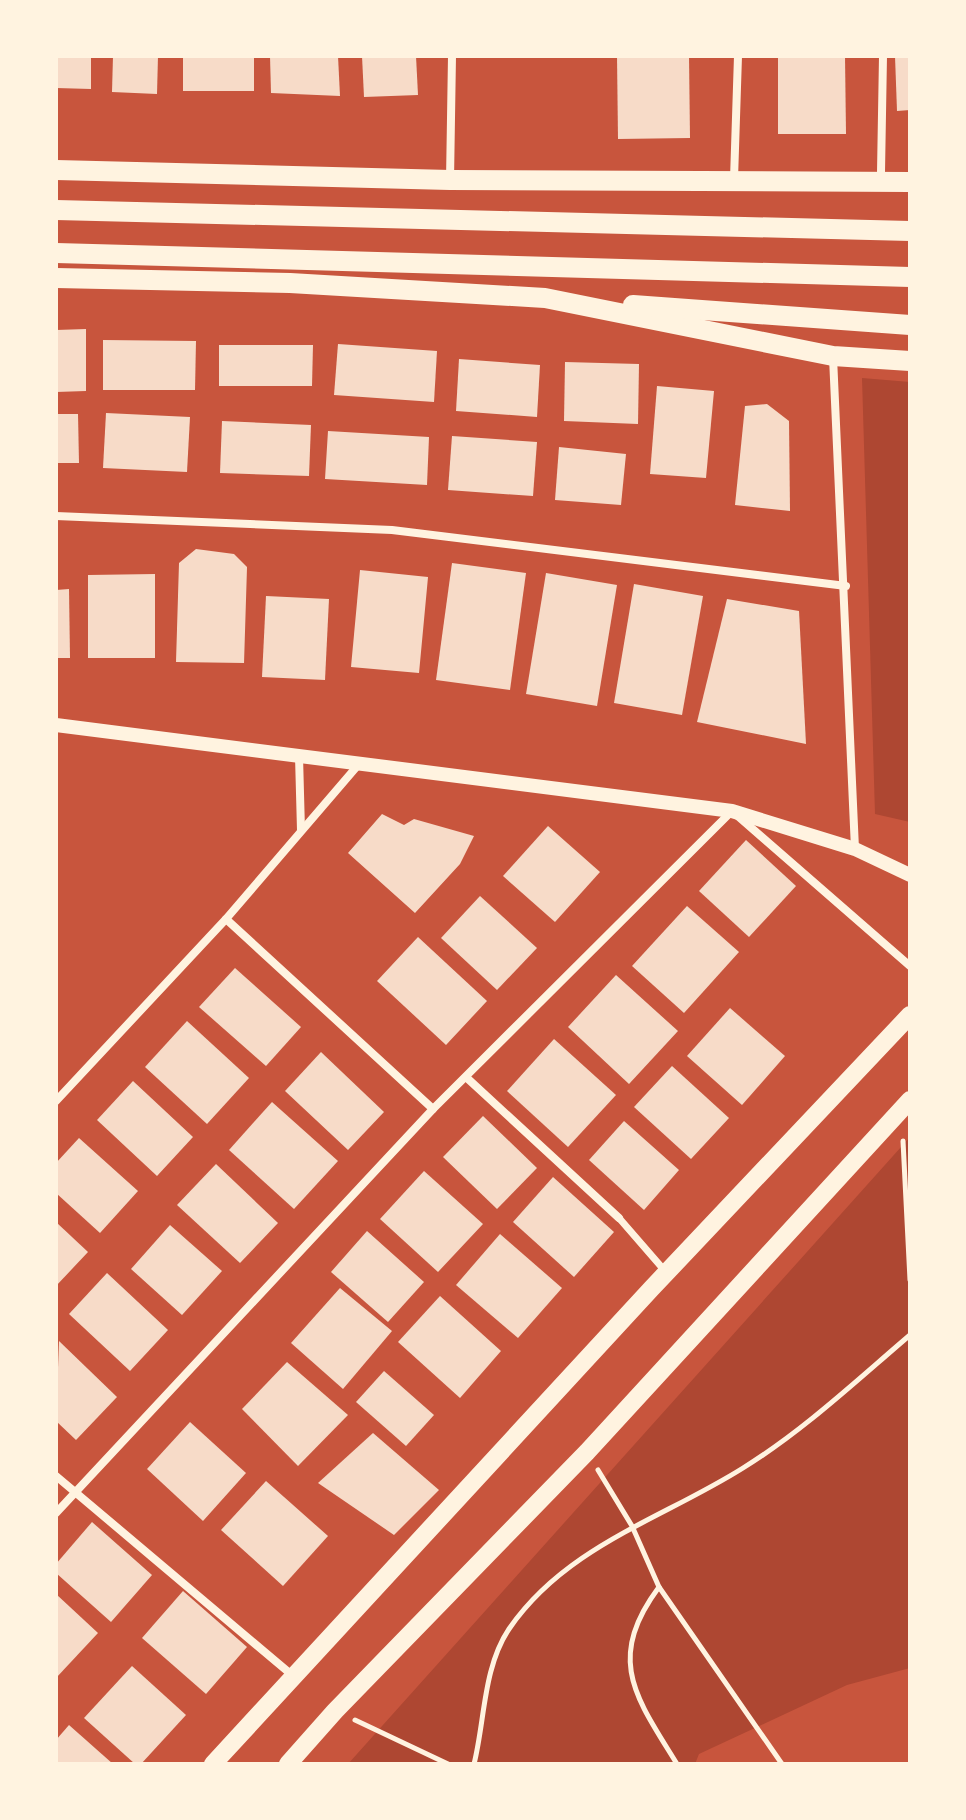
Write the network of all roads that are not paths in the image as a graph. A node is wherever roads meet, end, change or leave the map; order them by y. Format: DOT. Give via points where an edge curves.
graph roads {
  1 [pos="452,56"];
  2 [pos="738,56"];
  3 [pos="883,56"];
  4 [pos="910,166"];
  5 [pos="56,170"];
  6 [pos="881,172"];
  7 [pos="734,179"];
  8 [pos="450,180"];
  9 [pos="833,181"];
  10 [pos="910,182"];
  11 [pos="56,210"];
  12 [pos="910,231"];
  13 [pos="56,253"];
  14 [pos="910,277"];
  15 [pos="56,278"];
  16 [pos="545,298"];
  17 [pos="910,325"];
  18 [pos="833,356"];
  19 [pos="910,361"];
  20 [pos="56,516"];
  21 [pos="846,586"];
  22 [pos="56,725"];
  23 [pos="299,756"];
  24 [pos="359,764"];
  25 [pos="732,811"];
  26 [pos="301,830"];
  27 [pos="855,849"];
  28 [pos="910,875"];
  29 [pos="226,919"];
  30 [pos="910,966"];
  31 [pos="910,1015"];
  32 [pos="467,1078"];
  33 [pos="56,1101"];
  34 [pos="906,1104"];
  35 [pos="433,1109"];
  36 [pos="619,1218"];
  37 [pos="666,1273"];
  38 [pos="56,1476"];
  39 [pos="75,1492"];
  40 [pos="56,1513"];
  41 [pos="292,1675"];
  42 [pos="213,1764"];
  43 [pos="288,1764"];
  1 -- 8 [label="street"];
  2 -- 7 [label="street"];
  3 -- 6 [label="street"];
  4 -- 6 [label="highway"];
  5 -- 8 [label="highway"];
  6 -- 9 [label="highway"];
  7 -- 8 [label="highway"];
  7 -- 9 [label="highway"];
  9 -- 10 [label="highway"];
  11 -- 12 [label="highway"];
  13 -- 14 [label="highway"];
  15 -- 16 [label="highway" via="290,283"];
  16 -- 17 [label="highway"];
  16 -- 18 [label="highway"];
  18 -- 19 [label="highway"];
  18 -- 21 [label="street"];
  20 -- 21 [label="street" via="392,530"];
  21 -- 27 [label="street"];
  22 -- 23 [label="street"];
  23 -- 24 [label="street"];
  23 -- 26 [label="street"];
  24 -- 25 [label="street"];
  24 -- 26 [label="street"];
  25 -- 27 [label="street"];
  25 -- 30 [label="street"];
  25 -- 32 [label="street"];
  26 -- 29 [label="street"];
  27 -- 28 [label="street"];
  29 -- 33 [label="street"];
  29 -- 35 [label="street"];
  31 -- 37 [label="main road"];
  32 -- 35 [label="street"];
  32 -- 36 [label="street"];
  34 -- 43 [label="main road" via="587,1452"];
  35 -- 39 [label="street"];
  36 -- 37 [label="street"];
  37 -- 41 [label="main road"];
  38 -- 39 [label="street"];
  39 -- 40 [label="street"];
  39 -- 41 [label="street"];
  41 -- 42 [label="main road"];
}
